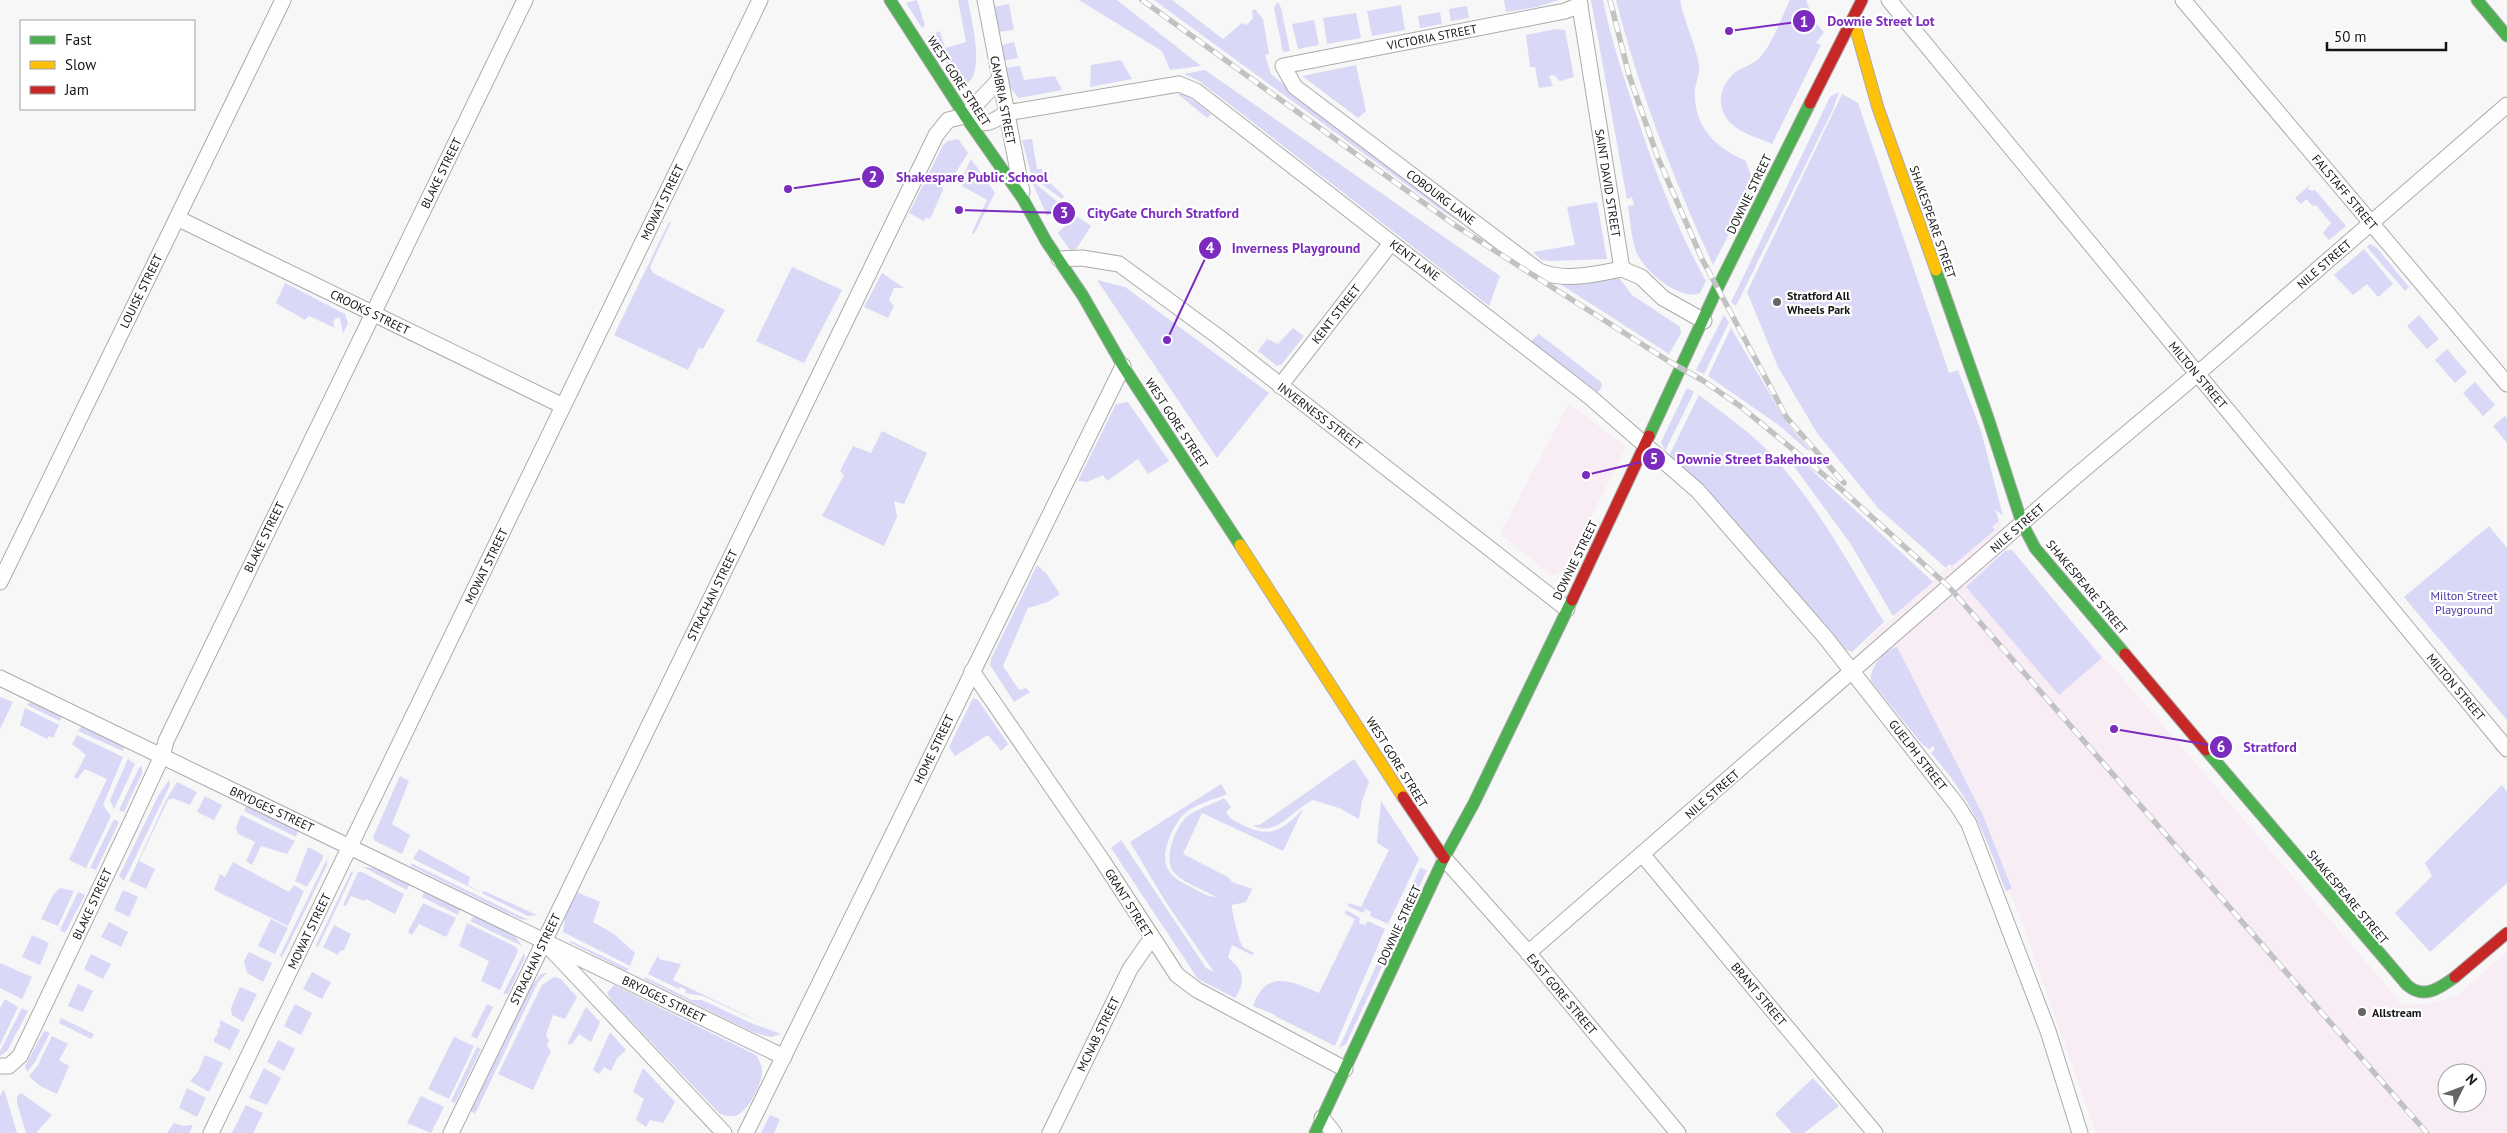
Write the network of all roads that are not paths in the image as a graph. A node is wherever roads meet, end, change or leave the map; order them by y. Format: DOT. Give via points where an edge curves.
graph roads {
  1 [pos="283,0"];
  2 [pos="525,0"];
  3 [pos="760,0"];
  4 [pos="890,0"];
  5 [pos="985,0"];
  6 [pos="1862,0"];
  7 [pos="1889,0"];
  8 [pos="2183,0"];
  9 [pos="2477,0"];
  10 [pos="1580,2"];
  11 [pos="1853,19"];
  12 [pos="2507,36"];
  13 [pos="1283,66"];
  14 [pos="999,80"];
  15 [pos="2507,105"];
  16 [pos="1006,113"];
  17 [pos="965,116"];
  18 [pos="1023,199"];
  19 [pos="177,218"];
  20 [pos="2371,223"];
  21 [pos="1391,242"];
  22 [pos="1059,259"];
  23 [pos="1622,269"];
  24 [pos="373,313"];
  25 [pos="1704,321"];
  26 [pos="1123,366"];
  27 [pos="2197,374"];
  28 [pos="2507,384"];
  29 [pos="1280,386"];
  30 [pos="563,406"];
  31 [pos="1645,444"];
  32 [pos="2022,523"];
  33 [pos="0,582"];
  34 [pos="1567,609"];
  35 [pos="972,671"];
  36 [pos="1852,672"];
  37 [pos="0,678"];
  38 [pos="2507,749"];
  39 [pos="162,756"];
  40 [pos="350,846"];
  41 [pos="1642,854"];
  42 [pos="1444,858"];
  43 [pos="2507,933"];
  44 [pos="1151,938"];
  45 [pos="544,942"];
  46 [pos="1528,953"];
  47 [pos="784,1057"];
  48 [pos="0,1066"];
  49 [pos="1345,1069"];
  50 [pos="1322,1118"];
  51 [pos="211,1133"];
  52 [pos="451,1133"];
  53 [pos="724,1133"];
  54 [pos="746,1133"];
  55 [pos="1050,1133"];
  56 [pos="1315,1133"];
  57 [pos="1334,1133"];
  58 [pos="1678,1133"];
  59 [pos="1875,1133"];
  60 [pos="2080,1133"];
  1 -- 19 [label="street, LOUISE STREET"];
  2 -- 24 [label="street, BLAKE STREET"];
  3 -- 30 [label="street, MOWAT STREET"];
  4 -- 17 [label="street, WEST GORE STREET"];
  5 -- 14 [label="street, CAMBRIA STREET"];
  6 -- 11 [label="street, DOWNIE STREET"];
  7 -- 27 [label="street, MILTON STREET"];
  8 -- 20 [label="street, FALSTAFF STREET"];
  9 -- 12 [label="street"];
  10 -- 13 [label="street, VICTORIA STREET" via="1565,12"];
  10 -- 23 [label="street, SAINT DAVID STREET"];
  11 -- 25 [label="street, DOWNIE STREET"];
  11 -- 32 [label="street, SHAKESPEARE STREET" via="1878,108"];
  13 -- 23 [label="street, COBOURG LANE" via="1294,87 1539,271 1553,277"];
  14 -- 16 [label="street, CAMBRIA STREET"];
  14 -- 17 [label="street, STRACHAN STREET"];
  15 -- 20 [label="street, NILE STREET"];
  16 -- 17 [label="street" via="989,124 979,124"];
  16 -- 18 [label="street, CAMBRIA STREET"];
  16 -- 21 [label="street, KENT LANE" via="1179,84 1196,91"];
  17 -- 18 [label="street, WEST GORE STREET"];
  17 -- 45 [label="street, STRACHAN STREET" via="948,120 936,135"];
  18 -- 22 [label="street, WEST GORE STREET"];
  19 -- 24 [label="street, CROOKS STREET"];
  19 -- 33 [label="street, LOUISE STREET"];
  20 -- 27 [label="street, NILE STREET"];
  20 -- 28 [label="street, FALSTAFF STREET"];
  21 -- 29 [label="street, KENT STREET"];
  21 -- 31 [label="street, KENT LANE" via="1516,338"];
  22 -- 26 [label="street, WEST GORE STREET"];
  22 -- 29 [label="street, INVERNESS STREET" via="1082,258 1119,264"];
  23 -- 25 [label="street" via="1640,277 1663,298"];
  24 -- 30 [label="street, CROOKS STREET"];
  24 -- 39 [label="street, BLAKE STREET" via="174,724"];
  25 -- 31 [label="street, DOWNIE STREET"];
  26 -- 35 [label="street, HOME STREET"];
  26 -- 42 [label="street, WEST GORE STREET"];
  27 -- 32 [label="street, NILE STREET"];
  27 -- 38 [label="street, MILTON STREET"];
  29 -- 34 [label="street, INVERNESS STREET"];
  30 -- 40 [label="street, MOWAT STREET"];
  31 -- 34 [label="street, DOWNIE STREET"];
  31 -- 36 [label="street, GUELPH STREET" via="1720,515"];
  32 -- 36 [label="street, NILE STREET"];
  32 -- 43 [label="street, SHAKESPEARE STREET" via="2035,548 2401,980 2415,992 2426,994 2444,986"];
  34 -- 42 [label="street, DOWNIE STREET" via="1474,803"];
  35 -- 44 [label="street, GRANT STREET" via="1102,860"];
  35 -- 47 [label="street, HOME STREET"];
  36 -- 41 [label="street, NILE STREET"];
  36 -- 60 [label="street, GUELPH STREET" via="1969,824 2048,1031"];
  37 -- 39 [label="street, BRYDGES STREET"];
  39 -- 40 [label="street, BRYDGES STREET"];
  39 -- 48 [label="street, BLAKE STREET" via="20,1056 9,1066"];
  40 -- 45 [label="street, BRYDGES STREET"];
  40 -- 51 [label="street, MOWAT STREET"];
  41 -- 46 [label="street, NILE STREET"];
  41 -- 59 [label="street, BRANT STREET"];
  42 -- 46 [label="street, EAST GORE STREET"];
  42 -- 49 [label="street, DOWNIE STREET"];
  44 -- 49 [label="street, GRANT STREET" via="1177,976 1190,987"];
  44 -- 55 [label="street, MCNAB STREET" via="1130,969"];
  45 -- 47 [label="street, BRYDGES STREET"];
  45 -- 52 [label="street, STRACHAN STREET"];
  45 -- 53 [label="street, BRYDGES STREET"];
  46 -- 58 [label="street, EAST GORE STREET"];
  47 -- 54 [label="street, HOME STREET"];
  49 -- 50 [label="street, DOWNIE STREET"];
  50 -- 56 [label="street, DOWNIE STREET"];
  50 -- 57 [label="street"];
}
